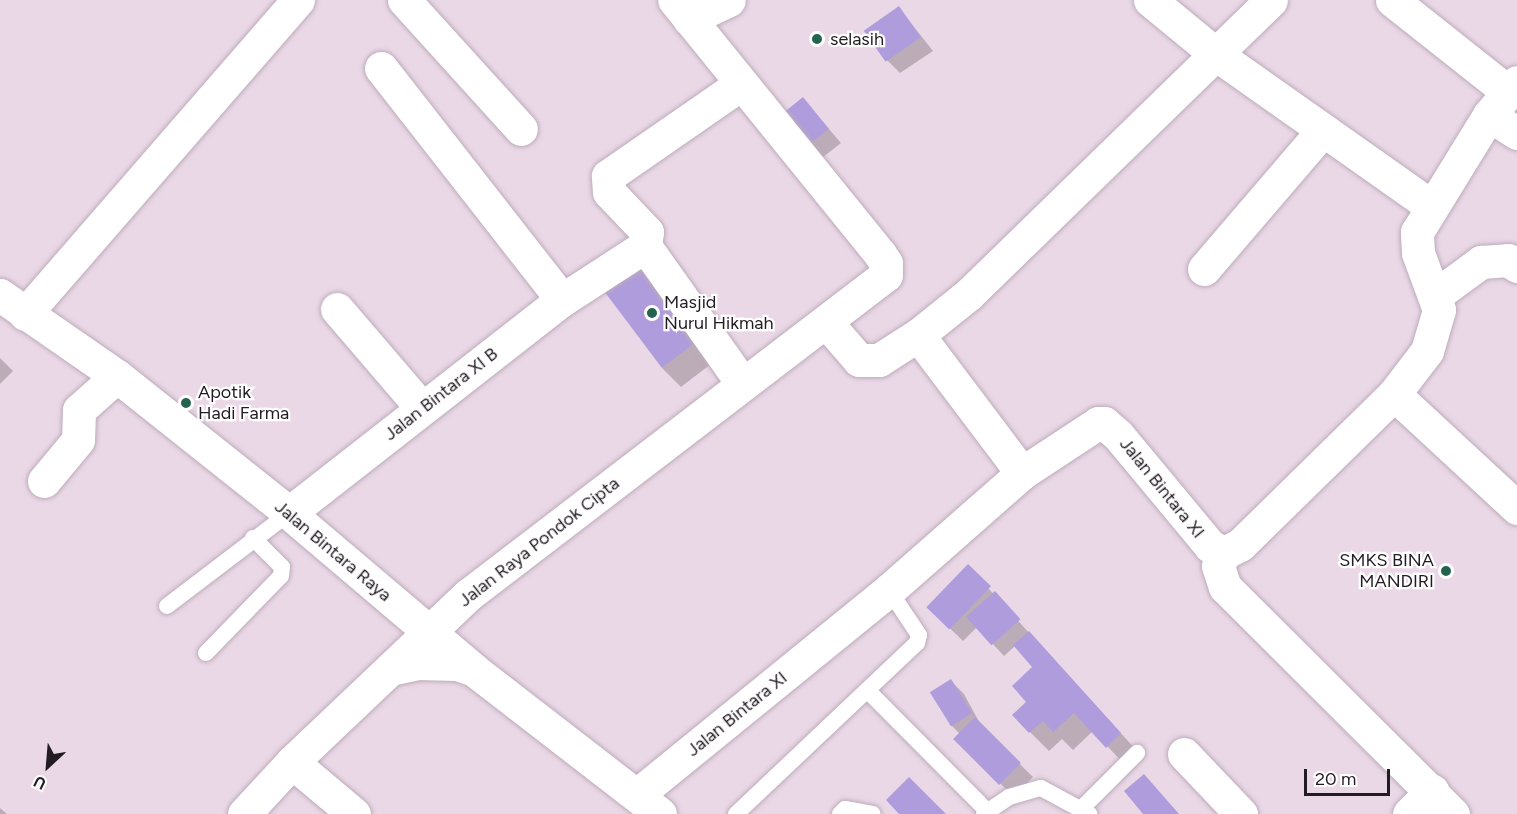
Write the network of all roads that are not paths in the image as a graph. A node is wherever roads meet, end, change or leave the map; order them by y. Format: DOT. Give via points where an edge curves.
graph roads {
  1 [pos="404,0"];
  2 [pos="729,0"];
  3 [pos="1150,0"];
  4 [pos="1270,0"];
  5 [pos="1392,0"];
  6 [pos="296,1"];
  7 [pos="682,10"];
  8 [pos="1217,55"];
  9 [pos="381,68"];
  10 [pos="741,84"];
  11 [pos="1505,96"];
  12 [pos="521,129"];
  13 [pos="1323,130"];
  14 [pos="1517,133"];
  15 [pos="1431,206"];
  16 [pos="645,246"];
  17 [pos="1517,266"];
  18 [pos="1204,269"];
  19 [pos="1436,295"];
  20 [pos="562,300"];
  21 [pos="13,304"];
  22 [pos="338,309"];
  23 [pos="826,322"];
  24 [pos="918,334"];
  25 [pos="117,376"];
  26 [pos="742,383"];
  27 [pos="1394,394"];
  28 [pos="422,408"];
  29 [pos="1022,473"];
  30 [pos="44,481"];
  31 [pos="1517,508"];
  32 [pos="289,513"];
  33 [pos="253,537"];
  34 [pos="1224,553"];
  35 [pos="889,590"];
  36 [pos="167,606"];
  37 [pos="432,633"];
  38 [pos="206,653"];
  39 [pos="394,668"];
  40 [pos="474,670"];
  41 [pos="868,691"];
  42 [pos="1137,753"];
  43 [pos="1184,754"];
  44 [pos="292,762"];
  45 [pos="1443,802"];
  46 [pos="649,804"];
  47 [pos="1085,811"];
  48 [pos="986,813"];
  49 [pos="244,814"];
  50 [pos="354,814"];
  51 [pos="736,814"];
  52 [pos="840,814"];
  53 [pos="873,814"];
  54 [pos="1240,814"];
  55 [pos="1409,814"];
  1 -- 12 [label="street"];
  2 -- 7 [label="street"];
  3 -- 8 [label="street"];
  4 -- 8 [label="street"];
  5 -- 11 [label="street"];
  6 -- 21 [label="street"];
  7 -- 10 [label="street"];
  8 -- 13 [label="street"];
  8 -- 24 [label="street" via="969,294"];
  9 -- 20 [label="street"];
  10 -- 16 [label="street" via="608,176 609,192 647,232"];
  10 -- 23 [label="street, Jalan Raya Pondok Cipta" via="886,263 880,282"];
  11 -- 14 [label="street"];
  11 -- 15 [label="street"];
  13 -- 15 [label="street"];
  13 -- 18 [label="street"];
  15 -- 19 [label="street" via="1421,221 1416,242"];
  16 -- 20 [label="street, Jalan Bintara XI B"];
  16 -- 26 [label="street"];
  17 -- 19 [label="street" via="1508,260 1481,262"];
  19 -- 27 [label="street" via="1439,310 1434,339"];
  20 -- 28 [label="street, Jalan Bintara XI B"];
  21 -- 25 [label="street, Jalan Bintara Raya"];
  22 -- 28 [label="street"];
  23 -- 24 [label="street" via="859,360 879,360"];
  23 -- 26 [label="street, Jalan Raya Pondok Cipta"];
  24 -- 29 [label="street"];
  25 -- 30 [label="street" via="79,410 78,440"];
  25 -- 32 [label="street, Jalan Bintara Raya"];
  26 -- 37 [label="street, Jalan Raya Pondok Cipta" via="468,595"];
  27 -- 31 [label="street"];
  27 -- 34 [label="street" via="1240,546"];
  28 -- 32 [label="street, Jalan Bintara XI B"];
  29 -- 34 [label="street, Jalan Bintara XI" via="1091,427 1104,423 1210,546"];
  29 -- 35 [label="street, Jalan Bintara XI"];
  32 -- 33 [label="lane"];
  32 -- 37 [label="street, Jalan Bintara Raya"];
  33 -- 36 [label="lane"];
  33 -- 38 [label="lane" via="282,567 281,576"];
  34 -- 45 [label="street" via="1218,566 1225,587"];
  35 -- 41 [label="lane" via="919,635 917,643"];
  35 -- 46 [label="street, Jalan Bintara XI"];
  37 -- 39 [label="street, Jalan Raya Pondok Cipta"];
  37 -- 40 [label="street, Jalan Bintara Raya"];
  39 -- 40 [label="street" via="417,663 457,664"];
  39 -- 44 [label="street, Jalan Raya Pondok Cipta"];
  40 -- 46 [label="street, Jalan Bintara Raya"];
  41 -- 48 [label="lane"];
  41 -- 51 [label="lane"];
  42 -- 47 [label="lane"];
  43 -- 54 [label="street"];
  44 -- 49 [label="street, Jalan Raya Pondok Cipta"];
  44 -- 50 [label="street"];
  45 -- 55 [label="street"];
  47 -- 48 [label="lane" via="1041,788 1009,797"];
  52 -- 53 [label="lane" via="845,809"];
}
